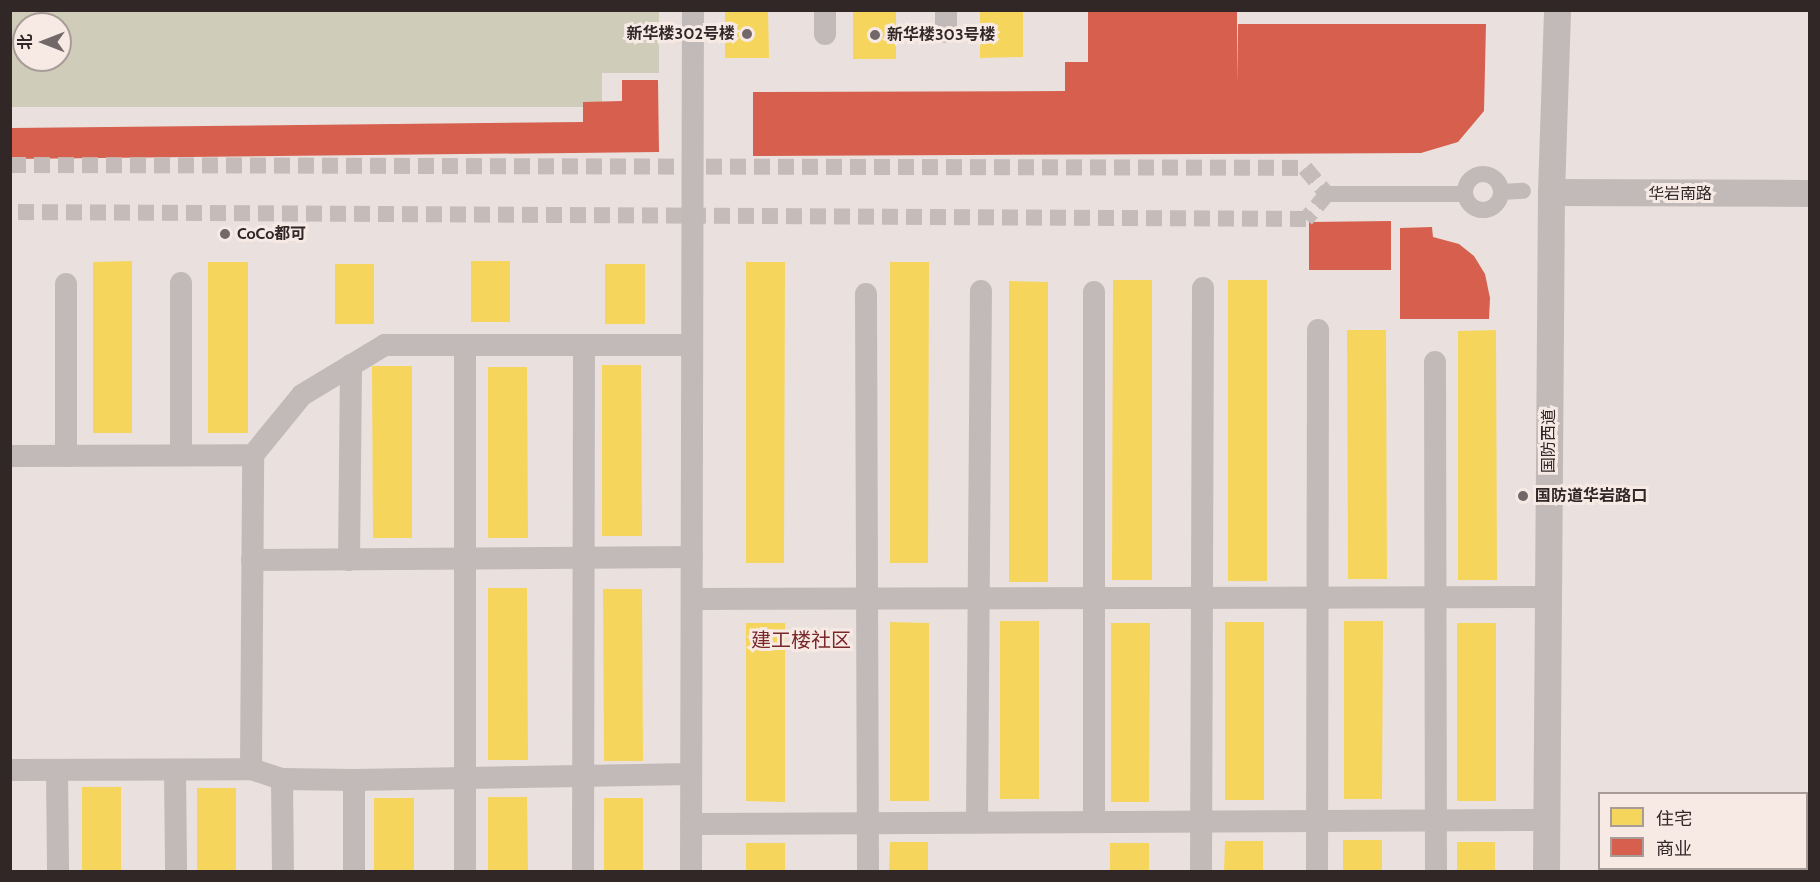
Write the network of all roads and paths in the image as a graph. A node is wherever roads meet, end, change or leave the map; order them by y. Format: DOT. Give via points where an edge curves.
graph roads {
  1 [pos="693,10"];
  2 [pos="825,10"];
  3 [pos="1557,10"];
  4 [pos="825,34"];
  5 [pos="1523,191"];
  6 [pos="1501,192"];
  7 [pos="1551,192"];
  8 [pos="1809,193"];
  9 [pos="1327,194"];
  10 [pos="1465,194"];
  11 [pos="181,283"];
  12 [pos="66,284"];
  13 [pos="1203,288"];
  14 [pos="981,291"];
  15 [pos="1094,292"];
  16 [pos="866,294"];
  17 [pos="1318,330"];
  18 [pos="465,345"];
  19 [pos="584,345"];
  20 [pos="692,345"];
  21 [pos="1435,362"];
  22 [pos="351,364"];
  23 [pos="253,455"];
  24 [pos="10,456"];
  25 [pos="66,456"];
  26 [pos="181,456"];
  27 [pos="692,557"];
  28 [pos="584,558"];
  29 [pos="465,559"];
  30 [pos="252,560"];
  31 [pos="349,560"];
  32 [pos="1436,596"];
  33 [pos="1548,597"];
  34 [pos="979,598"];
  35 [pos="1094,598"];
  36 [pos="1202,598"];
  37 [pos="1316,598"];
  38 [pos="692,599"];
  39 [pos="867,599"];
  40 [pos="251,769"];
  41 [pos="10,770"];
  42 [pos="57,770"];
  43 [pos="175,770"];
  44 [pos="691,774"];
  45 [pos="583,775"];
  46 [pos="465,778"];
  47 [pos="282,779"];
  48 [pos="354,780"];
  49 [pos="1317,820"];
  50 [pos="1436,820"];
  51 [pos="1546,820"];
  52 [pos="1094,821"];
  53 [pos="1201,821"];
  54 [pos="977,822"];
  55 [pos="867,823"];
  56 [pos="691,824"];
  57 [pos="58,872"];
  58 [pos="176,872"];
  59 [pos="283,872"];
  60 [pos="354,872"];
  61 [pos="465,872"];
  62 [pos="582,872"];
  63 [pos="691,872"];
  64 [pos="868,872"];
  65 [pos="1201,872"];
  66 [pos="1317,872"];
  67 [pos="1436,872"];
  68 [pos="1546,872"];
  1 -- 20 [label="street"];
  2 -- 4 [label="street"];
  3 -- 7 [label="street, 国防西道"];
  5 -- 6 [label="street"];
  6 -- 10 [label="street" via="1492,208 1481,210 1470,205"];
  6 -- 10 [label="street" via="1497,182 1482,174 1468,183"];
  7 -- 8 [label="street, 华岩南路"];
  7 -- 33 [label="street, 国防西道"];
  9 -- 10 [label="street"];
  11 -- 26 [label="street"];
  12 -- 25 [label="street"];
  13 -- 36 [label="street"];
  14 -- 34 [label="street"];
  15 -- 35 [label="street"];
  16 -- 39 [label="street"];
  17 -- 37 [label="street"];
  18 -- 19 [label="street"];
  18 -- 22 [label="street" via="385,345"];
  18 -- 29 [label="street"];
  19 -- 20 [label="street"];
  19 -- 28 [label="street"];
  20 -- 27 [label="street"];
  21 -- 32 [label="street"];
  22 -- 23 [label="street" via="302,395"];
  22 -- 31 [label="street"];
  23 -- 26 [label="street"];
  23 -- 30 [label="street"];
  24 -- 25 [label="street"];
  25 -- 26 [label="street"];
  27 -- 28 [label="street"];
  27 -- 38 [label="street"];
  28 -- 29 [label="street"];
  28 -- 45 [label="street"];
  29 -- 31 [label="street"];
  29 -- 46 [label="street"];
  30 -- 31 [label="street"];
  30 -- 40 [label="street"];
  32 -- 33 [label="street"];
  32 -- 37 [label="street"];
  32 -- 50 [label="street"];
  33 -- 51 [label="street, 国防西道"];
  34 -- 35 [label="street"];
  34 -- 39 [label="street"];
  34 -- 54 [label="street"];
  35 -- 36 [label="street"];
  35 -- 52 [label="street"];
  36 -- 37 [label="street"];
  36 -- 53 [label="street"];
  37 -- 49 [label="street"];
  38 -- 39 [label="street"];
  38 -- 44 [label="street"];
  39 -- 55 [label="street"];
  40 -- 43 [label="street"];
  40 -- 47 [label="street"];
  41 -- 42 [label="street"];
  42 -- 43 [label="street"];
  42 -- 57 [label="street"];
  43 -- 58 [label="street"];
  44 -- 45 [label="street"];
  44 -- 56 [label="street"];
  45 -- 46 [label="street"];
  45 -- 62 [label="street"];
  46 -- 48 [label="street"];
  46 -- 61 [label="street"];
  47 -- 48 [label="street"];
  47 -- 59 [label="street"];
  48 -- 60 [label="street"];
  49 -- 50 [label="street"];
  49 -- 53 [label="street"];
  49 -- 66 [label="street"];
  50 -- 51 [label="street"];
  50 -- 67 [label="street"];
  51 -- 68 [label="street, 国防西道"];
  52 -- 53 [label="street"];
  52 -- 54 [label="street"];
  53 -- 65 [label="street"];
  54 -- 55 [label="street"];
  55 -- 56 [label="street"];
  55 -- 64 [label="street"];
  56 -- 63 [label="street"];
}
